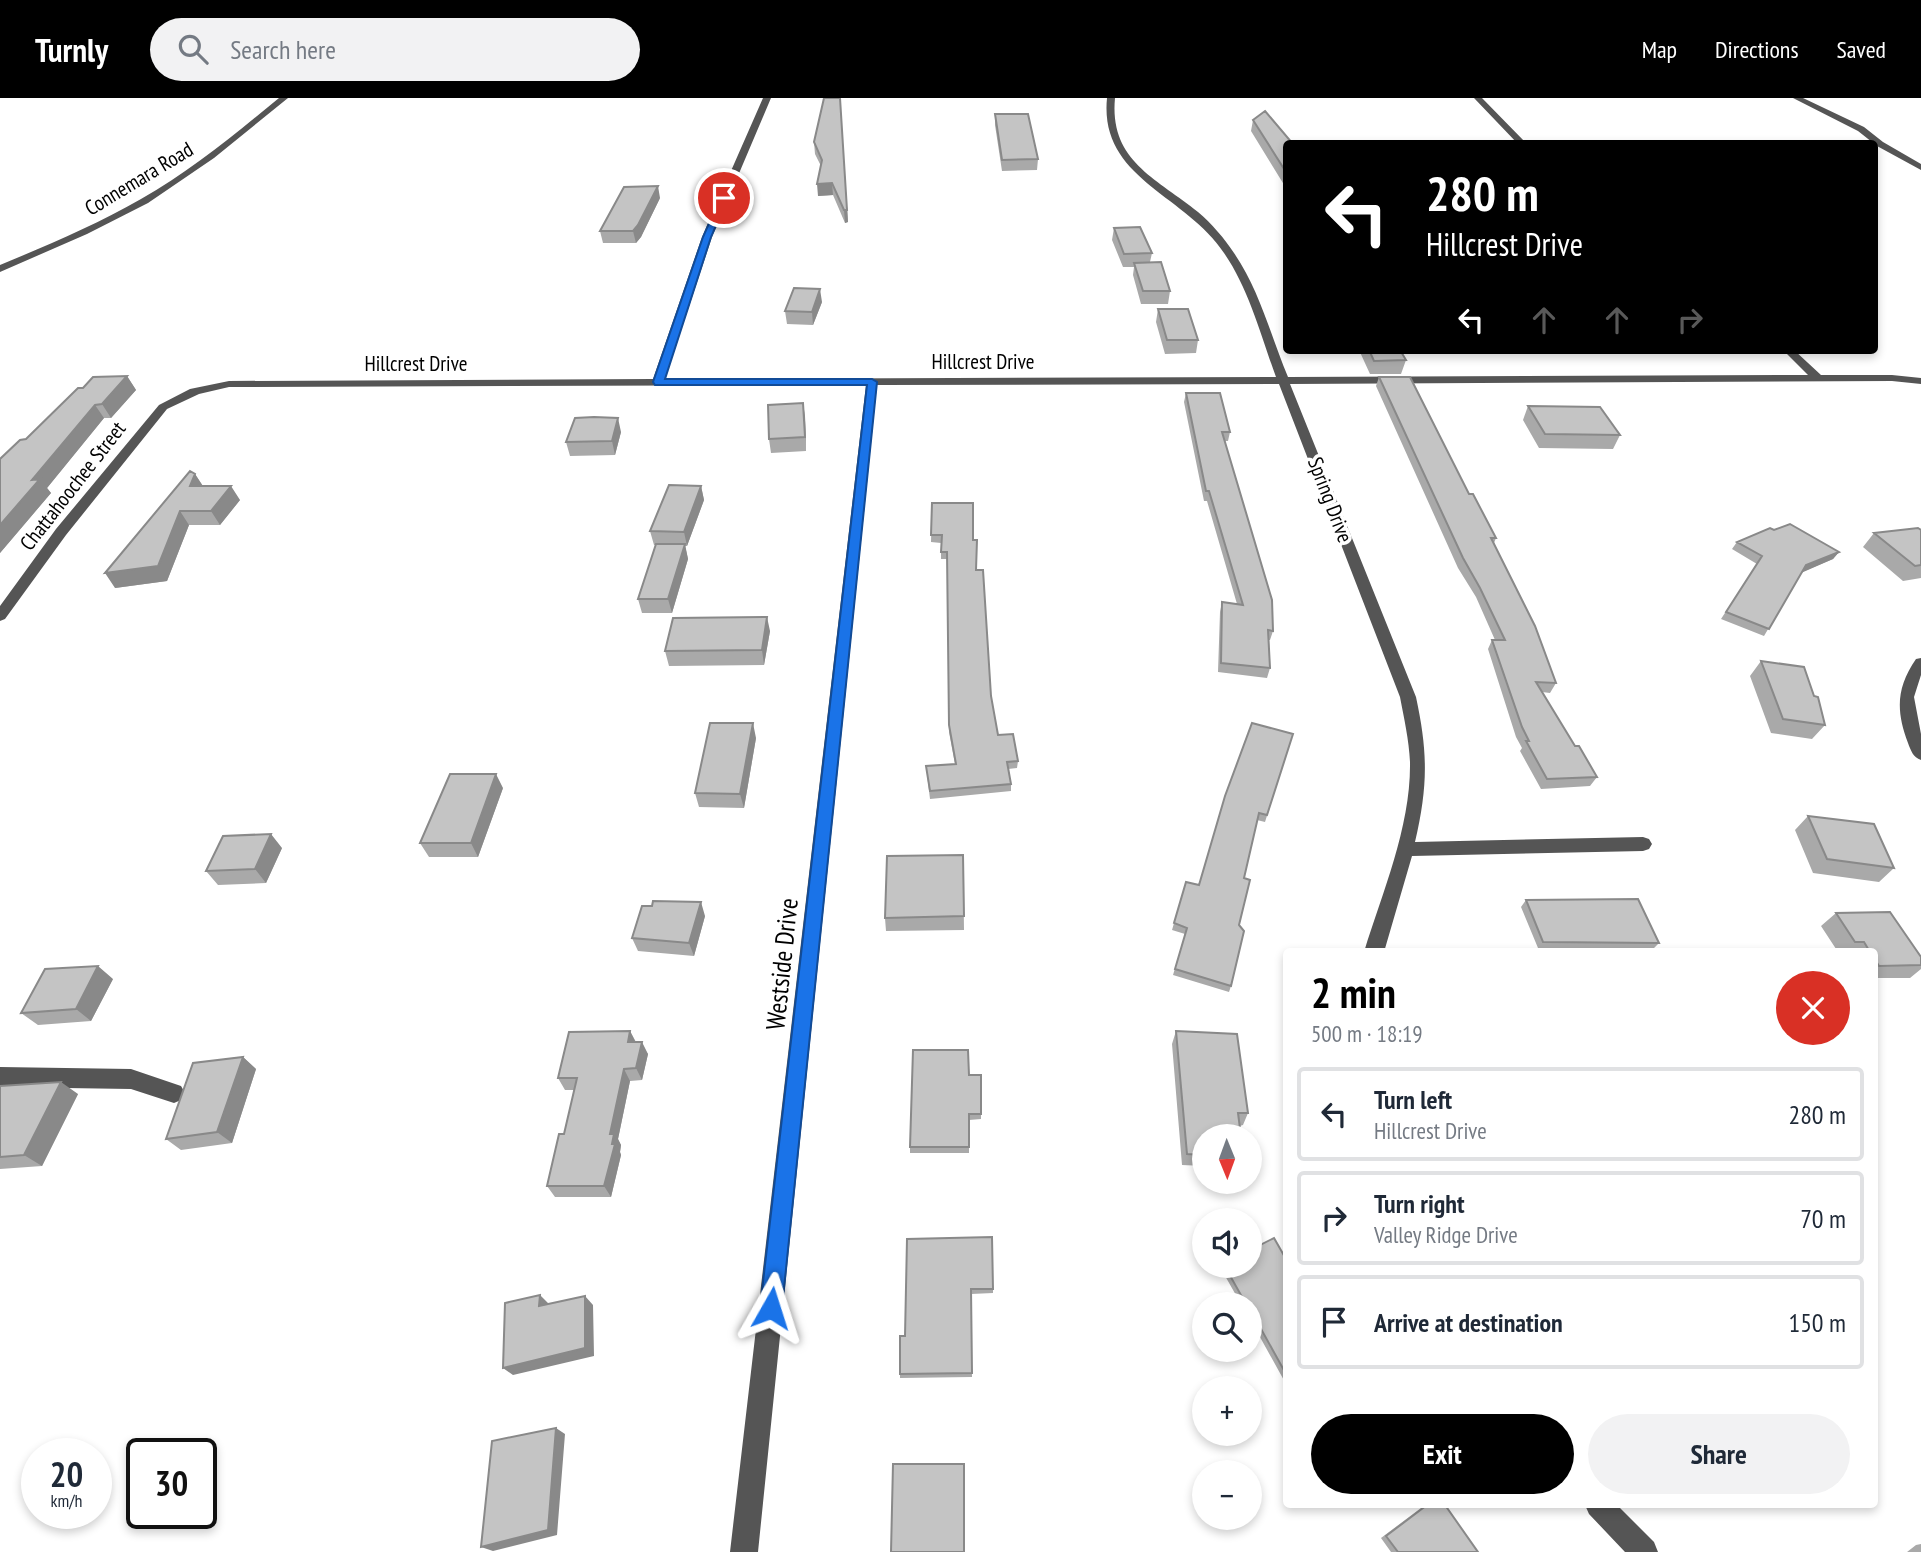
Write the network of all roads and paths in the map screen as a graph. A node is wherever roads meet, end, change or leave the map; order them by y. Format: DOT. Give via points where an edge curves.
graph roads {
  1 [pos="284,98"];
  2 [pos="766,98"];
  3 [pos="1111,98"];
  4 [pos="1478,98"];
  5 [pos="1797,98"];
  6 [pos="1519,140"];
  7 [pos="1875,140"];
  8 [pos="1878,142"];
  9 [pos="1921,167"];
  10 [pos="0,269"];
  11 [pos="1792,354"];
  12 [pos="1819,379"];
  13 [pos="1284,380"];
  14 [pos="1921,381"];
  15 [pos="658,382"];
  16 [pos="872,382"];
  17 [pos="156,416"];
  18 [pos="0,616"];
  19 [pos="1921,663"];
  20 [pos="1921,754"];
  21 [pos="1643,844"];
  22 [pos="1404,849"];
  23 [pos="1375,948"];
  24 [pos="0,1077"];
  25 [pos="174,1093"];
  26 [pos="1601,1508"];
  27 [pos="744,1552"];
  28 [pos="1644,1552"];
  1 -- 10 [label="street, Connemara Road" via="161,191"];
  2 -- 15 [label="street" via="707,237"];
  3 -- 13 [label="street, Spring Drive" via="1113,140 1135,171 1195,215 1224,244 1240,270"];
  4 -- 6 [label="street"];
  5 -- 7 [label="street"];
  8 -- 9 [label="street"];
  11 -- 12 [label="street"];
  12 -- 13 [label="street, Hillcrest Drive"];
  12 -- 14 [label="street, Hillcrest Drive"];
  13 -- 16 [label="street, Hillcrest Drive"];
  13 -- 22 [label="street, Spring Drive" via="1408,697 1418,770"];
  15 -- 16 [label="street, Hillcrest Drive"];
  15 -- 17 [label="street, Hillcrest Drive" via="229,384 181,395"];
  16 -- 27 [label="street, Westside Drive"];
  17 -- 18 [label="street, Chattahoochee Street" via="61,532"];
  19 -- 20 [label="street" via="1910,677 1905,699"];
  21 -- 22 [label="street"];
  22 -- 23 [label="street, Spring Drive"];
  24 -- 25 [label="street" via="131,1079"];
  26 -- 28 [label="street"];
}
